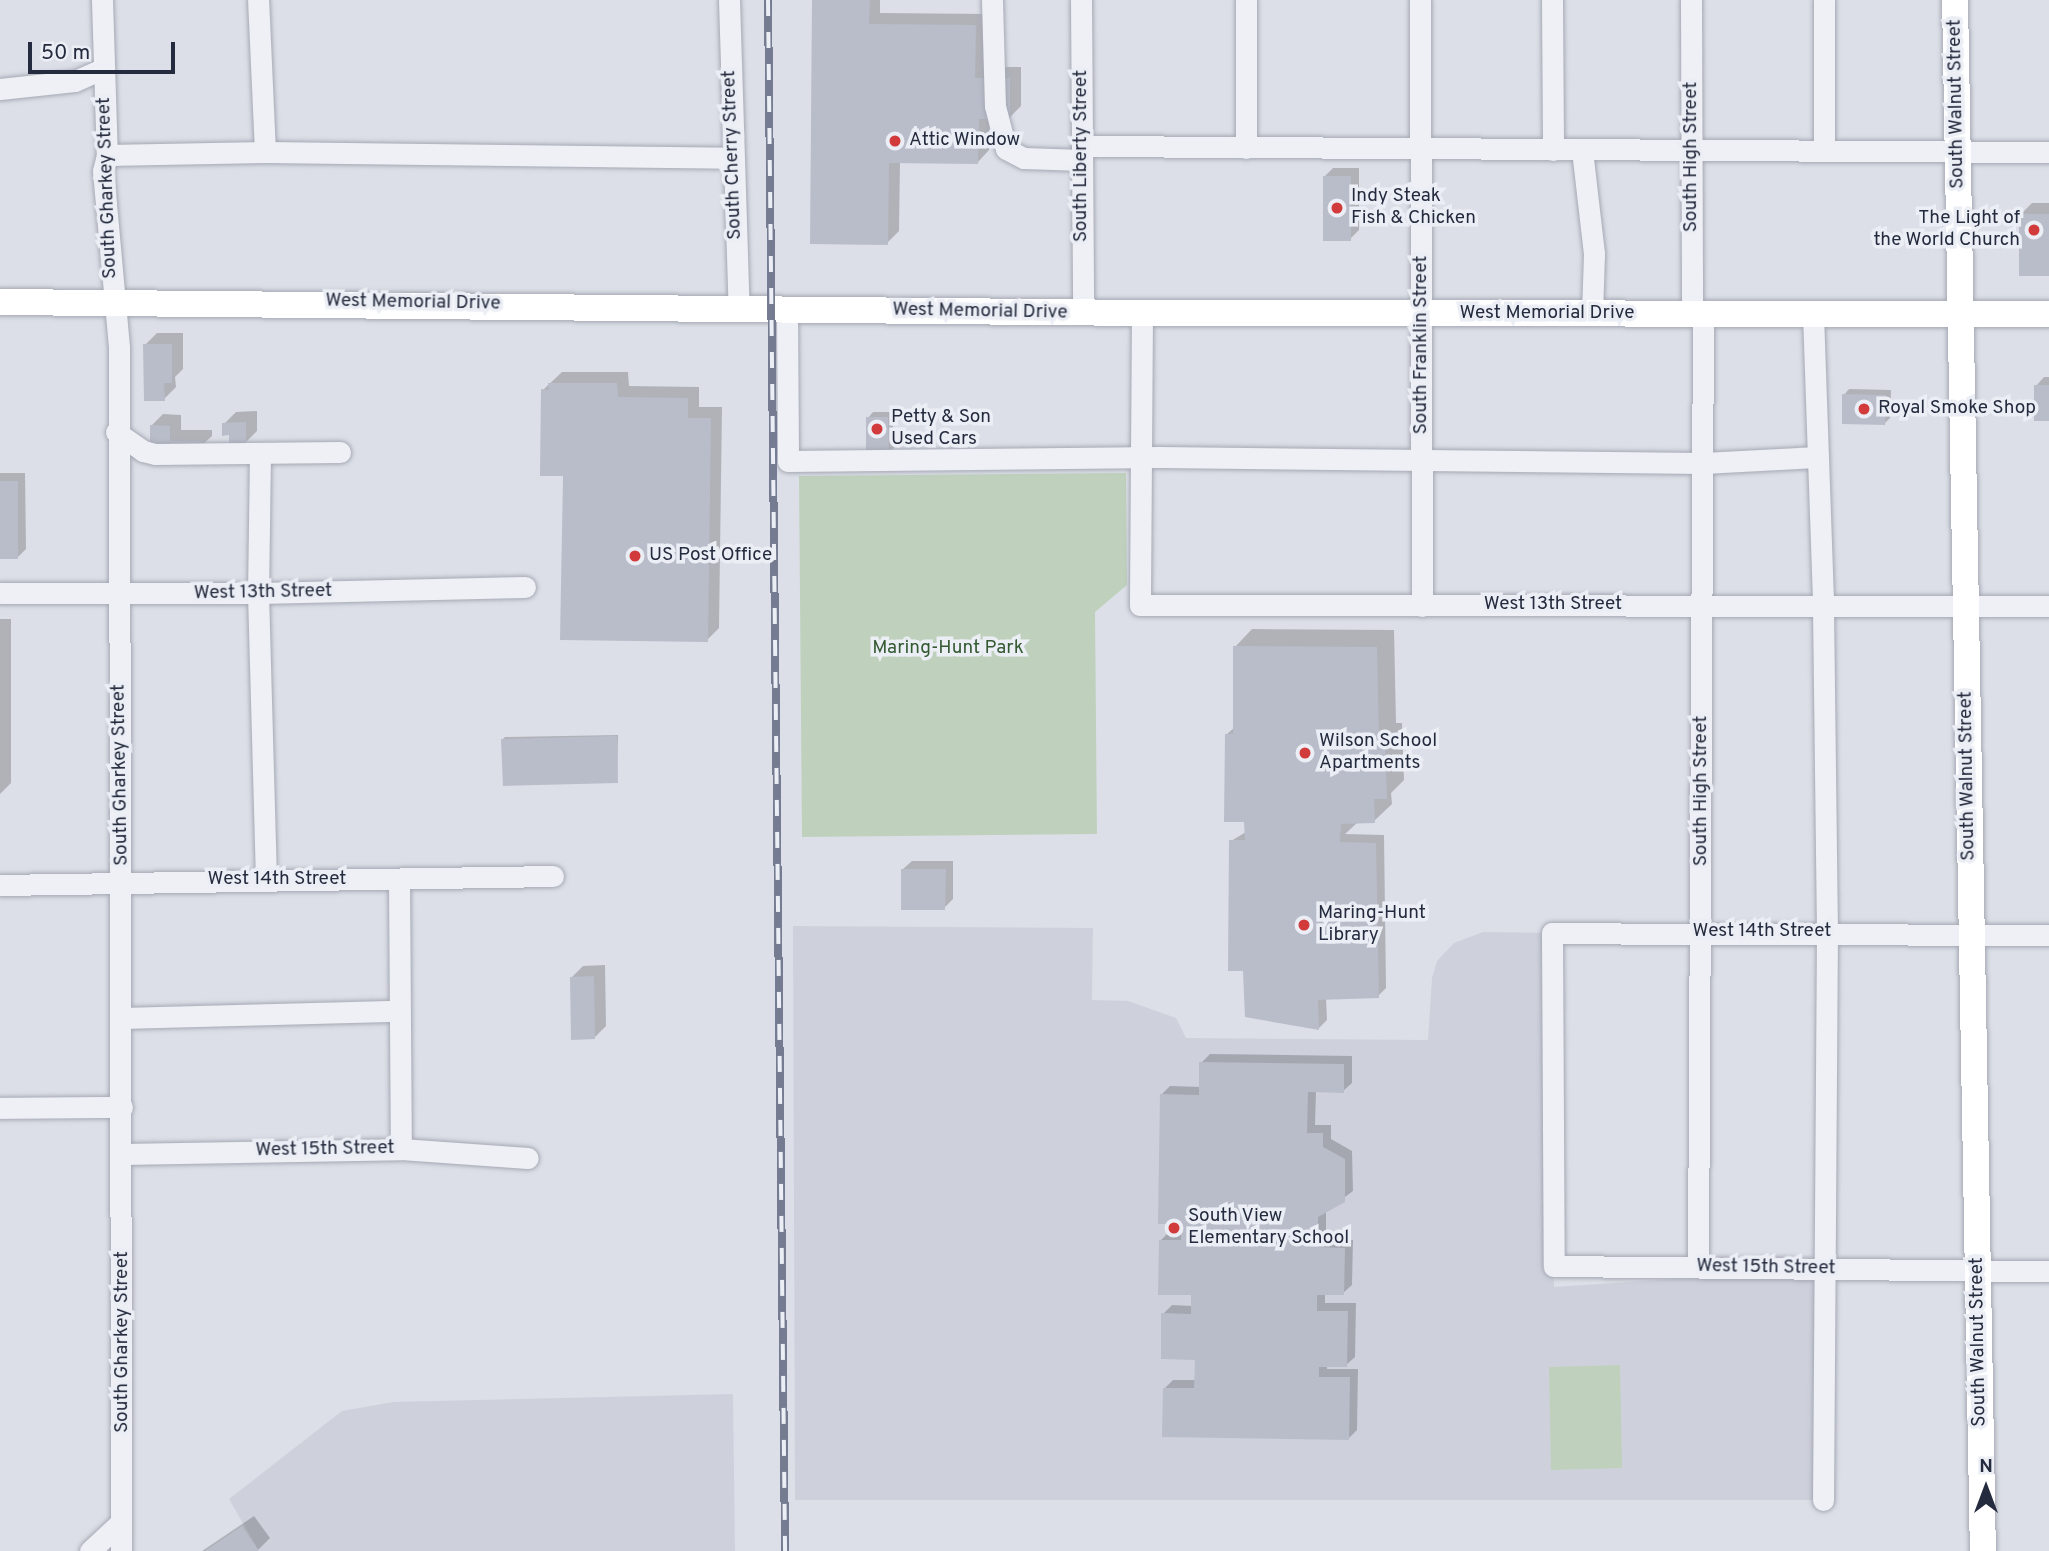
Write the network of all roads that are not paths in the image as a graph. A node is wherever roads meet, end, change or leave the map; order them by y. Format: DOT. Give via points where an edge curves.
graph roads {
  1 [pos="102,0"];
  2 [pos="258,0"];
  3 [pos="729,0"];
  4 [pos="992,0"];
  5 [pos="1081,0"];
  6 [pos="1246,0"];
  7 [pos="1420,0"];
  8 [pos="1552,0"];
  9 [pos="1691,0"];
  10 [pos="1824,0"];
  11 [pos="1955,0"];
  12 [pos="104,68"];
  13 [pos="0,89"];
  14 [pos="1246,148"];
  15 [pos="1421,150"];
  16 [pos="1553,150"];
  17 [pos="1582,150"];
  18 [pos="1692,151"];
  19 [pos="1824,151"];
  20 [pos="1958,151"];
  21 [pos="265,152"];
  22 [pos="2049,152"];
  23 [pos="1082,153"];
  24 [pos="107,155"];
  25 [pos="732,158"];
  26 [pos="0,302"];
  27 [pos="112,303"];
  28 [pos="739,310"];
  29 [pos="787,310"];
  30 [pos="1083,313"];
  31 [pos="1142,313"];
  32 [pos="1422,314"];
  33 [pos="1592,314"];
  34 [pos="1813,314"];
  35 [pos="1961,314"];
  36 [pos="2049,314"];
  37 [pos="1698,315"];
  38 [pos="116,432"];
  39 [pos="340,452"];
  40 [pos="260,453"];
  41 [pos="1141,457"];
  42 [pos="1818,457"];
  43 [pos="1422,460"];
  44 [pos="1703,463"];
  45 [pos="525,587"];
  46 [pos="0,593"];
  47 [pos="258,593"];
  48 [pos="118,594"];
  49 [pos="1703,605"];
  50 [pos="1422,606"];
  51 [pos="1823,606"];
  52 [pos="1966,606"];
  53 [pos="2049,606"];
  54 [pos="553,876"];
  55 [pos="399,879"];
  56 [pos="266,880"];
  57 [pos="122,881"];
  58 [pos="0,886"];
  59 [pos="1701,932"];
  60 [pos="1827,932"];
  61 [pos="1970,935"];
  62 [pos="2049,935"];
  63 [pos="398,1011"];
  64 [pos="122,1018"];
  65 [pos="122,1107"];
  66 [pos="0,1108"];
  67 [pos="401,1149"];
  68 [pos="122,1154"];
  69 [pos="528,1158"];
  70 [pos="1554,1266"];
  71 [pos="1698,1266"];
  72 [pos="1825,1269"];
  73 [pos="2049,1271"];
  74 [pos="1978,1272"];
  75 [pos="1823,1500"];
  76 [pos="119,1524"];
  77 [pos="90,1551"];
  78 [pos="121,1551"];
  79 [pos="1983,1551"];
  1 -- 12 [label="street, South Gharkey Street"];
  2 -- 21 [label="street"];
  3 -- 25 [label="street, South Cherry Street"];
  4 -- 23 [label="street" via="995,106 1006,149 1024,158"];
  5 -- 23 [label="street, South Liberty Street"];
  6 -- 14 [label="street"];
  7 -- 15 [label="street, South Franklin Street"];
  8 -- 16 [label="street"];
  9 -- 18 [label="street, South High Street"];
  10 -- 19 [label="street"];
  11 -- 20 [label="main road, South Walnut Street"];
  12 -- 13 [label="street" via="75,80"];
  12 -- 24 [label="street, South Gharkey Street"];
  14 -- 15 [label="street"];
  14 -- 23 [label="street"];
  15 -- 16 [label="street"];
  15 -- 32 [label="street, South Franklin Street"];
  16 -- 17 [label="street"];
  17 -- 18 [label="street"];
  17 -- 33 [label="street" via="1594,254"];
  18 -- 19 [label="street"];
  18 -- 37 [label="street, South High Street"];
  19 -- 20 [label="street"];
  20 -- 22 [label="street"];
  20 -- 35 [label="main road, South Walnut Street"];
  21 -- 24 [label="street"];
  21 -- 25 [label="street"];
  23 -- 30 [label="street, South Liberty Street"];
  24 -- 27 [label="street, South Gharkey Street" via="103,170"];
  25 -- 28 [label="street, South Cherry Street"];
  26 -- 27 [label="main road, West Memorial Drive"];
  27 -- 28 [label="main road, West Memorial Drive" via="500,303"];
  27 -- 38 [label="street, South Gharkey Street" via="119,347"];
  28 -- 29 [label="main road, West Memorial Drive"];
  29 -- 30 [label="main road, West Memorial Drive"];
  29 -- 41 [label="street" via="788,461"];
  30 -- 31 [label="main road, West Memorial Drive"];
  31 -- 32 [label="main road, West Memorial Drive"];
  31 -- 41 [label="street"];
  32 -- 33 [label="main road, West Memorial Drive"];
  32 -- 43 [label="street, South Franklin Street"];
  33 -- 37 [label="main road, West Memorial Drive"];
  34 -- 35 [label="main road, West Memorial Drive"];
  34 -- 37 [label="main road, West Memorial Drive"];
  34 -- 42 [label="street"];
  35 -- 36 [label="main road, West Memorial Drive"];
  35 -- 52 [label="main road, South Walnut Street"];
  37 -- 44 [label="street, South High Street"];
  38 -- 40 [label="street" via="155,454"];
  38 -- 48 [label="street, South Gharkey Street"];
  39 -- 40 [label="street"];
  40 -- 47 [label="street"];
  41 -- 43 [label="street"];
  41 -- 50 [label="street, West 13th Street" via="1140,605"];
  42 -- 44 [label="street"];
  42 -- 51 [label="street"];
  43 -- 44 [label="street"];
  43 -- 50 [label="street, South Franklin Street"];
  44 -- 49 [label="street, South High Street"];
  45 -- 47 [label="street, West 13th Street"];
  46 -- 48 [label="street, West 13th Street"];
  47 -- 48 [label="street, West 13th Street"];
  47 -- 56 [label="street"];
  48 -- 57 [label="street, South Gharkey Street"];
  49 -- 50 [label="street, West 13th Street"];
  49 -- 51 [label="street, West 13th Street"];
  49 -- 59 [label="street, South High Street"];
  51 -- 52 [label="street, West 13th Street"];
  51 -- 60 [label="street"];
  52 -- 53 [label="street, West 13th Street"];
  52 -- 61 [label="main road, South Walnut Street"];
  54 -- 55 [label="street, West 14th Street"];
  55 -- 56 [label="street, West 14th Street"];
  55 -- 63 [label="street"];
  56 -- 57 [label="street, West 14th Street"];
  57 -- 58 [label="street, West 14th Street"];
  57 -- 64 [label="street, South Gharkey Street"];
  59 -- 60 [label="street, West 14th Street"];
  59 -- 70 [label="street, West 14th Street" via="1552,933"];
  59 -- 71 [label="street, South High Street"];
  60 -- 61 [label="street, West 14th Street"];
  60 -- 72 [label="street"];
  61 -- 62 [label="street, West 14th Street"];
  61 -- 74 [label="main road, South Walnut Street"];
  63 -- 64 [label="street"];
  63 -- 67 [label="street"];
  64 -- 65 [label="street, South Gharkey Street"];
  65 -- 66 [label="street"];
  65 -- 68 [label="street, South Gharkey Street"];
  67 -- 68 [label="street, West 15th Street"];
  67 -- 69 [label="street, West 15th Street"];
  68 -- 76 [label="street, South Gharkey Street" via="123,1480"];
  70 -- 71 [label="street, West 15th Street"];
  71 -- 72 [label="street, West 15th Street"];
  72 -- 74 [label="street, West 15th Street"];
  72 -- 75 [label="street"];
  73 -- 74 [label="street, West 15th Street"];
  74 -- 79 [label="main road, South Walnut Street"];
  76 -- 77 [label="street"];
  76 -- 78 [label="street, South Gharkey Street"];
}
